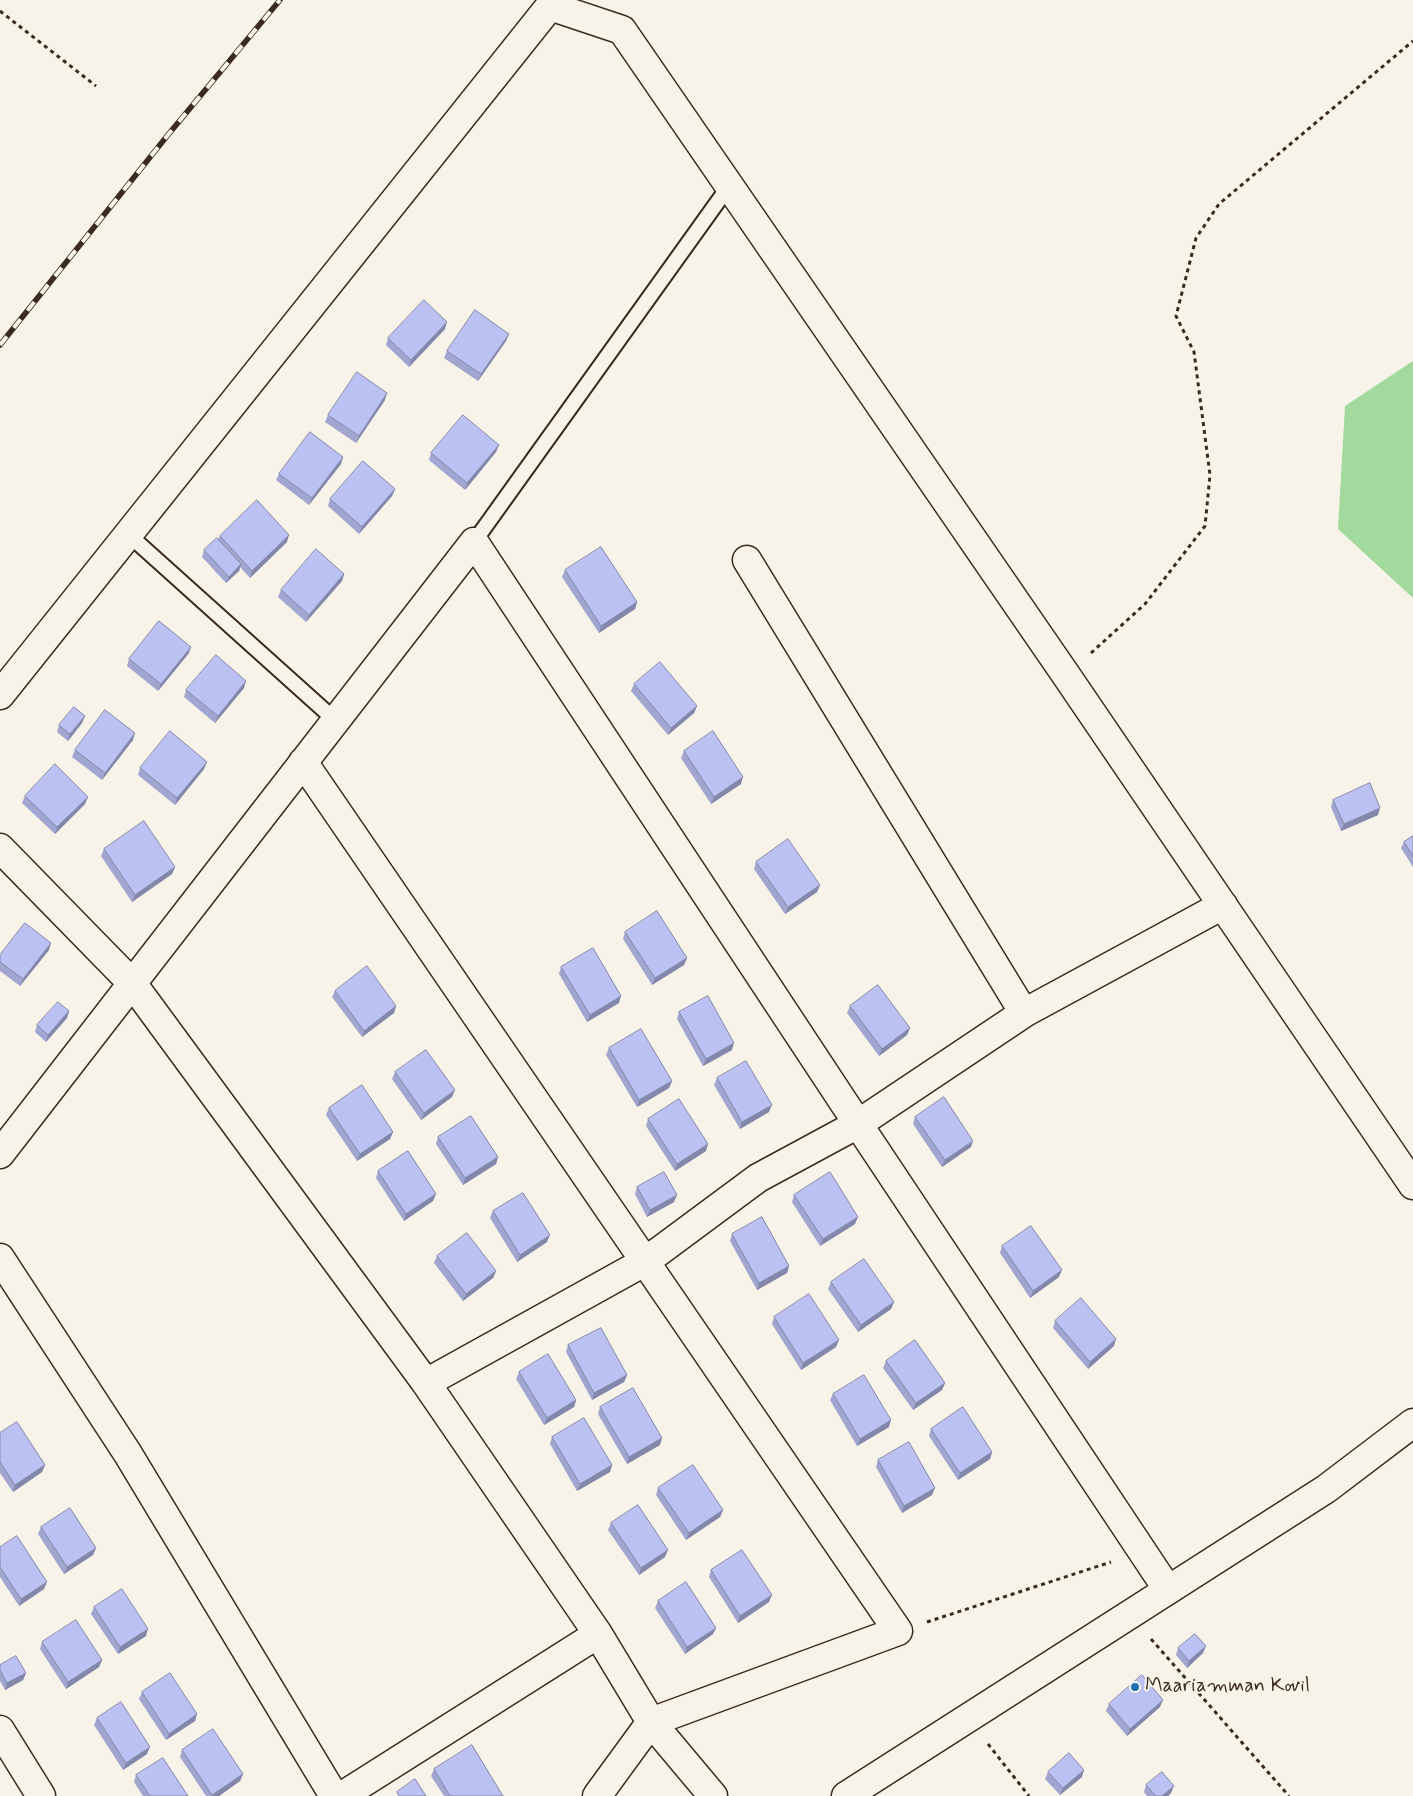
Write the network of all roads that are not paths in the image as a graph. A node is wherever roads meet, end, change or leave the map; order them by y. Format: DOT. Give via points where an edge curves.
graph roads {
  1 [pos="729,186"];
  2 [pos="128,534"];
  3 [pos="474,542"];
  4 [pos="747,560"];
  5 [pos="0,695"];
  6 [pos="335,720"];
  7 [pos="303,762"];
  8 [pos="0,848"];
  9 [pos="1223,905"];
  10 [pos="132,983"];
  11 [pos="1024,1013"];
  12 [pos="858,1124"];
  13 [pos="0,1154"];
  14 [pos="1413,1185"];
  15 [pos="0,1258"];
  16 [pos="646,1261"];
  17 [pos="426,1383"];
  18 [pos="1413,1423"];
  19 [pos="1168,1590"];
  20 [pos="598,1634"];
  21 [pos="652,1722"];
  22 [pos="0,1730"];
  23 [pos="41,1796"];
  24 [pos="334,1796"];
  25 [pos="342,1796"];
  26 [pos="596,1796"];
  27 [pos="713,1796"];
  28 [pos="846,1796"];
  1 -- 2 [label="street" via="622,30 550,6"];
  1 -- 3 [label="lane"];
  1 -- 9 [label="street"];
  2 -- 5 [label="street"];
  2 -- 6 [label="lane"];
  3 -- 6 [label="street"];
  3 -- 12 [label="street"];
  4 -- 11 [label="street"];
  6 -- 7 [label="street"];
  7 -- 10 [label="street"];
  7 -- 16 [label="street"];
  8 -- 10 [label="street"];
  9 -- 11 [label="street"];
  9 -- 14 [label="street"];
  10 -- 13 [label="street"];
  10 -- 17 [label="street"];
  11 -- 12 [label="street"];
  12 -- 16 [label="street" via="758,1178"];
  12 -- 19 [label="street"];
  15 -- 24 [label="street" via="128,1454"];
  16 -- 17 [label="street"];
  16 -- 21 [label="street" via="898,1631"];
  17 -- 20 [label="street"];
  18 -- 19 [label="street" via="1326,1489"];
  19 -- 28 [label="street"];
  20 -- 21 [label="street"];
  20 -- 25 [label="street"];
  21 -- 26 [label="street"];
  21 -- 27 [label="street"];
  22 -- 23 [label="street"];
}
